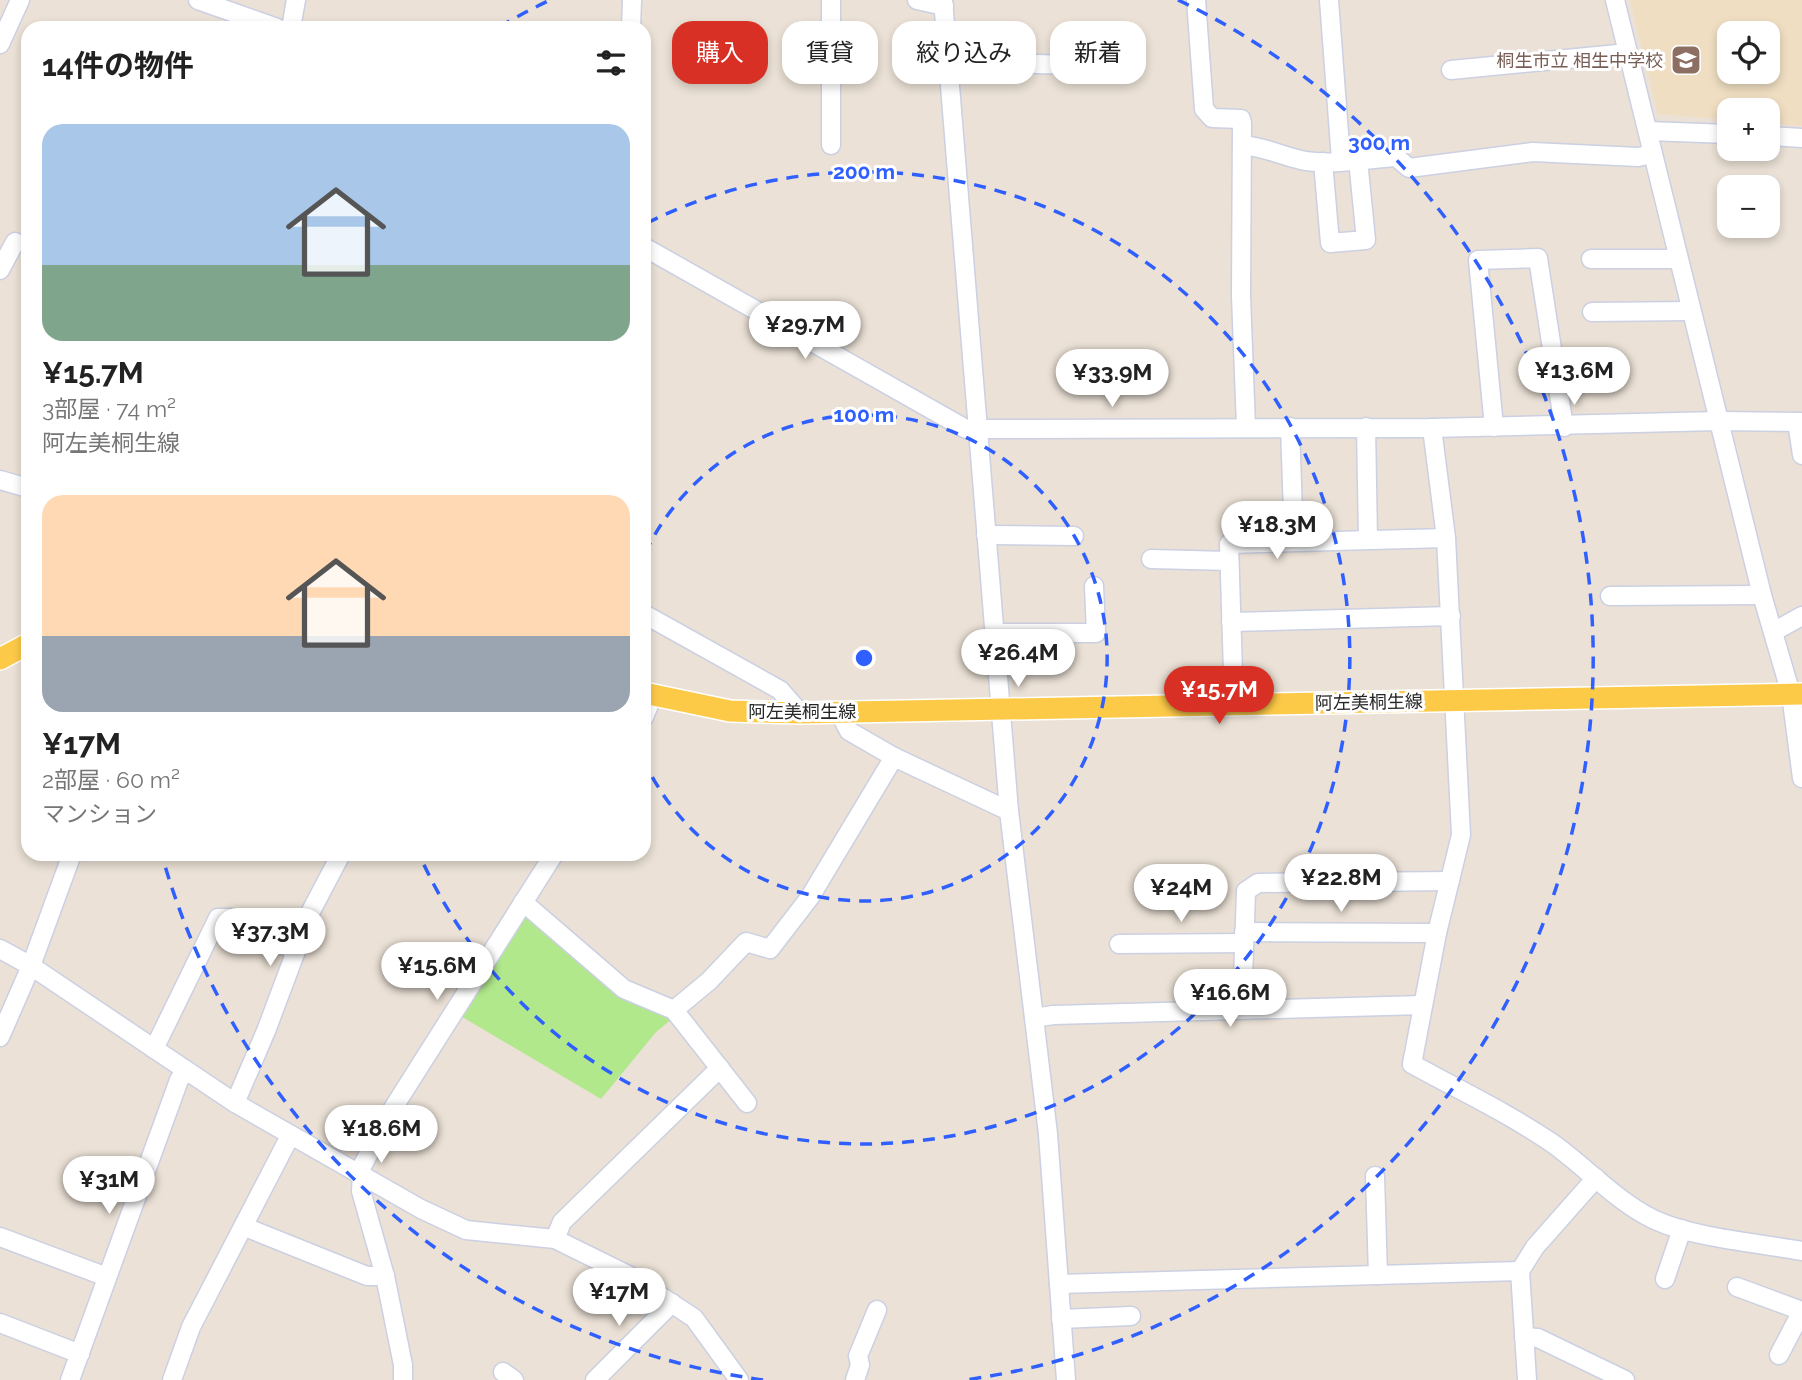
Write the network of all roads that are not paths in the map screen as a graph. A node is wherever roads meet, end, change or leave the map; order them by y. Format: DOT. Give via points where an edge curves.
graph roads {
  1 [pos="20,0"];
  2 [pos="198,0"];
  3 [pos="296,0"];
  4 [pos="632,0"];
  5 [pos="831,0"];
  6 [pos="916,0"];
  7 [pos="1329,0"];
  8 [pos="1615,0"];
  9 [pos="944,3"];
  10 [pos="1197,8"];
  11 [pos="255,21"];
  12 [pos="292,21"];
  13 [pos="631,21"];
  14 [pos="946,21"];
  15 [pos="0,44"];
  16 [pos="1628,53"];
  17 [pos="1451,70"];
  18 [pos="952,84"];
  19 [pos="1648,131"];
  20 [pos="1717,134"];
  21 [pos="1780,137"];
  22 [pos="1802,138"];
  23 [pos="831,145"];
  24 [pos="1242,145"];
  25 [pos="1653,154"];
  26 [pos="1341,160"];
  27 [pos="15,242"];
  28 [pos="651,251"];
  29 [pos="1591,259"];
  30 [pos="1678,259"];
  31 [pos="1,267"];
  32 [pos="1691,311"];
  33 [pos="1592,312"];
  34 [pos="1718,421"];
  35 [pos="1800,422"];
  36 [pos="1246,427"];
  37 [pos="1290,427"];
  38 [pos="1494,427"];
  39 [pos="1564,427"];
  40 [pos="1366,428"];
  41 [pos="1432,428"];
  42 [pos="979,430"];
  43 [pos="1802,455"];
  44 [pos="0,480"];
  45 [pos="21,486"];
  46 [pos="986,535"];
  47 [pos="1074,536"];
  48 [pos="1446,538"];
  49 [pos="1368,539"];
  50 [pos="1294,541"];
  51 [pos="1152,559"];
  52 [pos="1229,561"];
  53 [pos="1094,586"];
  54 [pos="1762,595"];
  55 [pos="1610,596"];
  56 [pos="1451,616"];
  57 [pos="1802,616"];
  58 [pos="651,618"];
  59 [pos="1231,622"];
  60 [pos="1773,632"];
  61 [pos="995,633"];
  62 [pos="21,648"];
  63 [pos="0,659"];
  64 [pos="1797,694"];
  65 [pos="651,695"];
  66 [pos="1455,700"];
  67 [pos="1234,705"];
  68 [pos="1000,709"];
  69 [pos="839,712"];
  70 [pos="800,713"];
  71 [pos="894,757"];
  72 [pos="1802,778"];
  73 [pos="1009,811"];
  74 [pos="69,861"];
  75 [pos="337,861"];
  76 [pos="549,861"];
  77 [pos="1450,881"];
  78 [pos="523,902"];
  79 [pos="1437,933"];
  80 [pos="1244,937"];
  81 [pos="1119,944"];
  82 [pos="0,949"];
  83 [pos="296,951"];
  84 [pos="31,966"];
  85 [pos="1423,1005"];
  86 [pos="1242,1009"];
  87 [pos="674,1010"];
  88 [pos="1034,1018"];
  89 [pos="0,1037"];
  90 [pos="154,1049"];
  91 [pos="720,1068"];
  92 [pos="186,1070"];
  93 [pos="235,1102"];
  94 [pos="747,1103"];
  95 [pos="290,1136"];
  96 [pos="360,1175"];
  97 [pos="1375,1175"];
  98 [pos="1596,1178"];
  99 [pos="245,1227"];
  100 [pos="1682,1229"];
  101 [pos="0,1237"];
  102 [pos="555,1239"];
  103 [pos="1802,1251"];
  104 [pos="1520,1271"];
  105 [pos="1378,1275"];
  106 [pos="385,1276"];
  107 [pos="107,1277"];
  108 [pos="1665,1279"];
  109 [pos="1059,1284"];
  110 [pos="1737,1287"];
  111 [pos="671,1303"];
  112 [pos="877,1310"];
  113 [pos="1802,1311"];
  114 [pos="1131,1316"];
  115 [pos="1061,1319"];
  116 [pos="0,1322"];
  117 [pos="1524,1337"];
  118 [pos="80,1354"];
  119 [pos="1779,1355"];
  120 [pos="730,1376"];
  121 [pos="71,1380"];
  122 [pos="172,1380"];
  123 [pos="403,1380"];
  124 [pos="595,1380"];
  125 [pos="855,1380"];
  126 [pos="1066,1380"];
  127 [pos="1527,1380"];
  128 [pos="1625,1380"];
  1 -- 15 [label="street"];
  2 -- 11 [label="street"];
  3 -- 12 [label="street"];
  4 -- 13 [label="street"];
  5 -- 23 [label="street"];
  6 -- 9 [label="street"];
  7 -- 26 [label="street"];
  8 -- 16 [label="street"];
  9 -- 14 [label="street"];
  10 -- 24 [label="street" via="1204,109 1212,118 1241,119"];
  16 -- 17 [label="street"];
  16 -- 19 [label="street"];
  18 -- 42 [label="street"];
  19 -- 20 [label="street"];
  19 -- 25 [label="street"];
  21 -- 22 [label="street"];
  24 -- 26 [label="street" via="1277,150 1299,160"];
  24 -- 36 [label="street"];
  25 -- 26 [label="street" via="1533,152 1409,168 1396,157"];
  25 -- 30 [label="street"];
  27 -- 31 [label="street"];
  28 -- 42 [label="street" via="946,420"];
  29 -- 30 [label="street"];
  30 -- 32 [label="street"];
  32 -- 33 [label="street"];
  32 -- 34 [label="street"];
  34 -- 35 [label="street"];
  34 -- 39 [label="street"];
  34 -- 54 [label="street"];
  35 -- 43 [label="street"];
  36 -- 37 [label="street"];
  36 -- 42 [label="street"];
  37 -- 40 [label="street"];
  37 -- 50 [label="street"];
  38 -- 39 [label="street"];
  38 -- 39 [label="street" via="1478,261 1538,258"];
  38 -- 41 [label="street"];
  40 -- 41 [label="street"];
  40 -- 49 [label="street"];
  41 -- 48 [label="street"];
  42 -- 46 [label="street"];
  44 -- 45 [label="street"];
  46 -- 47 [label="street"];
  46 -- 61 [label="street"];
  48 -- 49 [label="street"];
  48 -- 56 [label="street"];
  49 -- 50 [label="street"];
  50 -- 52 [label="street" via="1229,544"];
  51 -- 52 [label="street"];
  52 -- 59 [label="street"];
  53 -- 61 [label="street" via="1096,633"];
  54 -- 55 [label="street"];
  54 -- 60 [label="street"];
  56 -- 59 [label="street"];
  56 -- 66 [label="street"];
  57 -- 60 [label="street"];
  58 -- 70 [label="street" via="780,690"];
  59 -- 67 [label="street"];
  60 -- 64 [label="street"];
  61 -- 68 [label="street"];
  62 -- 63 [label="main road"];
  64 -- 66 [label="main road, 阿左美桐生線"];
  64 -- 72 [label="street"];
  65 -- 70 [label="main road, 阿左美桐生線" via="730,711"];
  66 -- 67 [label="main road, 阿左美桐生線"];
  66 -- 77 [label="street" via="1461,835"];
  67 -- 68 [label="main road, 阿左美桐生線"];
  68 -- 69 [label="main road, 阿左美桐生線"];
  68 -- 73 [label="street"];
  69 -- 70 [label="main road, 阿左美桐生線"];
  69 -- 71 [label="street" via="849,731"];
  71 -- 73 [label="street"];
  71 -- 87 [label="street" via="780,940 770,949 746,942"];
  73 -- 88 [label="street"];
  74 -- 84 [label="street"];
  75 -- 83 [label="street"];
  76 -- 78 [label="street"];
  77 -- 79 [label="street"];
  77 -- 80 [label="street" via="1258,883 1245,891"];
  78 -- 87 [label="street" via="624,989"];
  78 -- 96 [label="street" via="390,1113"];
  79 -- 80 [label="street"];
  79 -- 85 [label="street"];
  80 -- 81 [label="street"];
  80 -- 86 [label="street"];
  82 -- 84 [label="street"];
  83 -- 90 [label="street" via="230,918 218,918"];
  83 -- 93 [label="street"];
  84 -- 89 [label="street"];
  84 -- 90 [label="street"];
  85 -- 86 [label="street"];
  85 -- 98 [label="street" via="1412,1064 1521,1123"];
  86 -- 88 [label="street"];
  87 -- 91 [label="street"];
  88 -- 109 [label="street"];
  90 -- 92 [label="street"];
  91 -- 94 [label="street"];
  91 -- 102 [label="street" via="562,1222"];
  92 -- 93 [label="street"];
  92 -- 107 [label="street"];
  93 -- 95 [label="street"];
  95 -- 96 [label="street"];
  95 -- 99 [label="street"];
  96 -- 102 [label="street" via="466,1230"];
  96 -- 106 [label="street"];
  97 -- 105 [label="street"];
  98 -- 100 [label="street" via="1647,1216"];
  98 -- 104 [label="street" via="1535,1247"];
  99 -- 106 [label="street" via="367,1276"];
  99 -- 122 [label="street" via="191,1327"];
  100 -- 103 [label="street"];
  100 -- 108 [label="street"];
  101 -- 107 [label="street"];
  102 -- 111 [label="street"];
  104 -- 105 [label="street"];
  104 -- 117 [label="street"];
  105 -- 109 [label="street"];
  106 -- 123 [label="street" via="404,1365"];
  107 -- 118 [label="street"];
  109 -- 115 [label="street"];
  110 -- 113 [label="street"];
  111 -- 120 [label="street" via="694,1318"];
  111 -- 124 [label="street"];
  112 -- 125 [label="street" via="858,1356"];
  113 -- 119 [label="street"];
  114 -- 115 [label="street"];
  115 -- 126 [label="street"];
  116 -- 118 [label="street"];
  117 -- 127 [label="street"];
  117 -- 128 [label="street" via="1538,1338"];
  118 -- 121 [label="street"];
}
